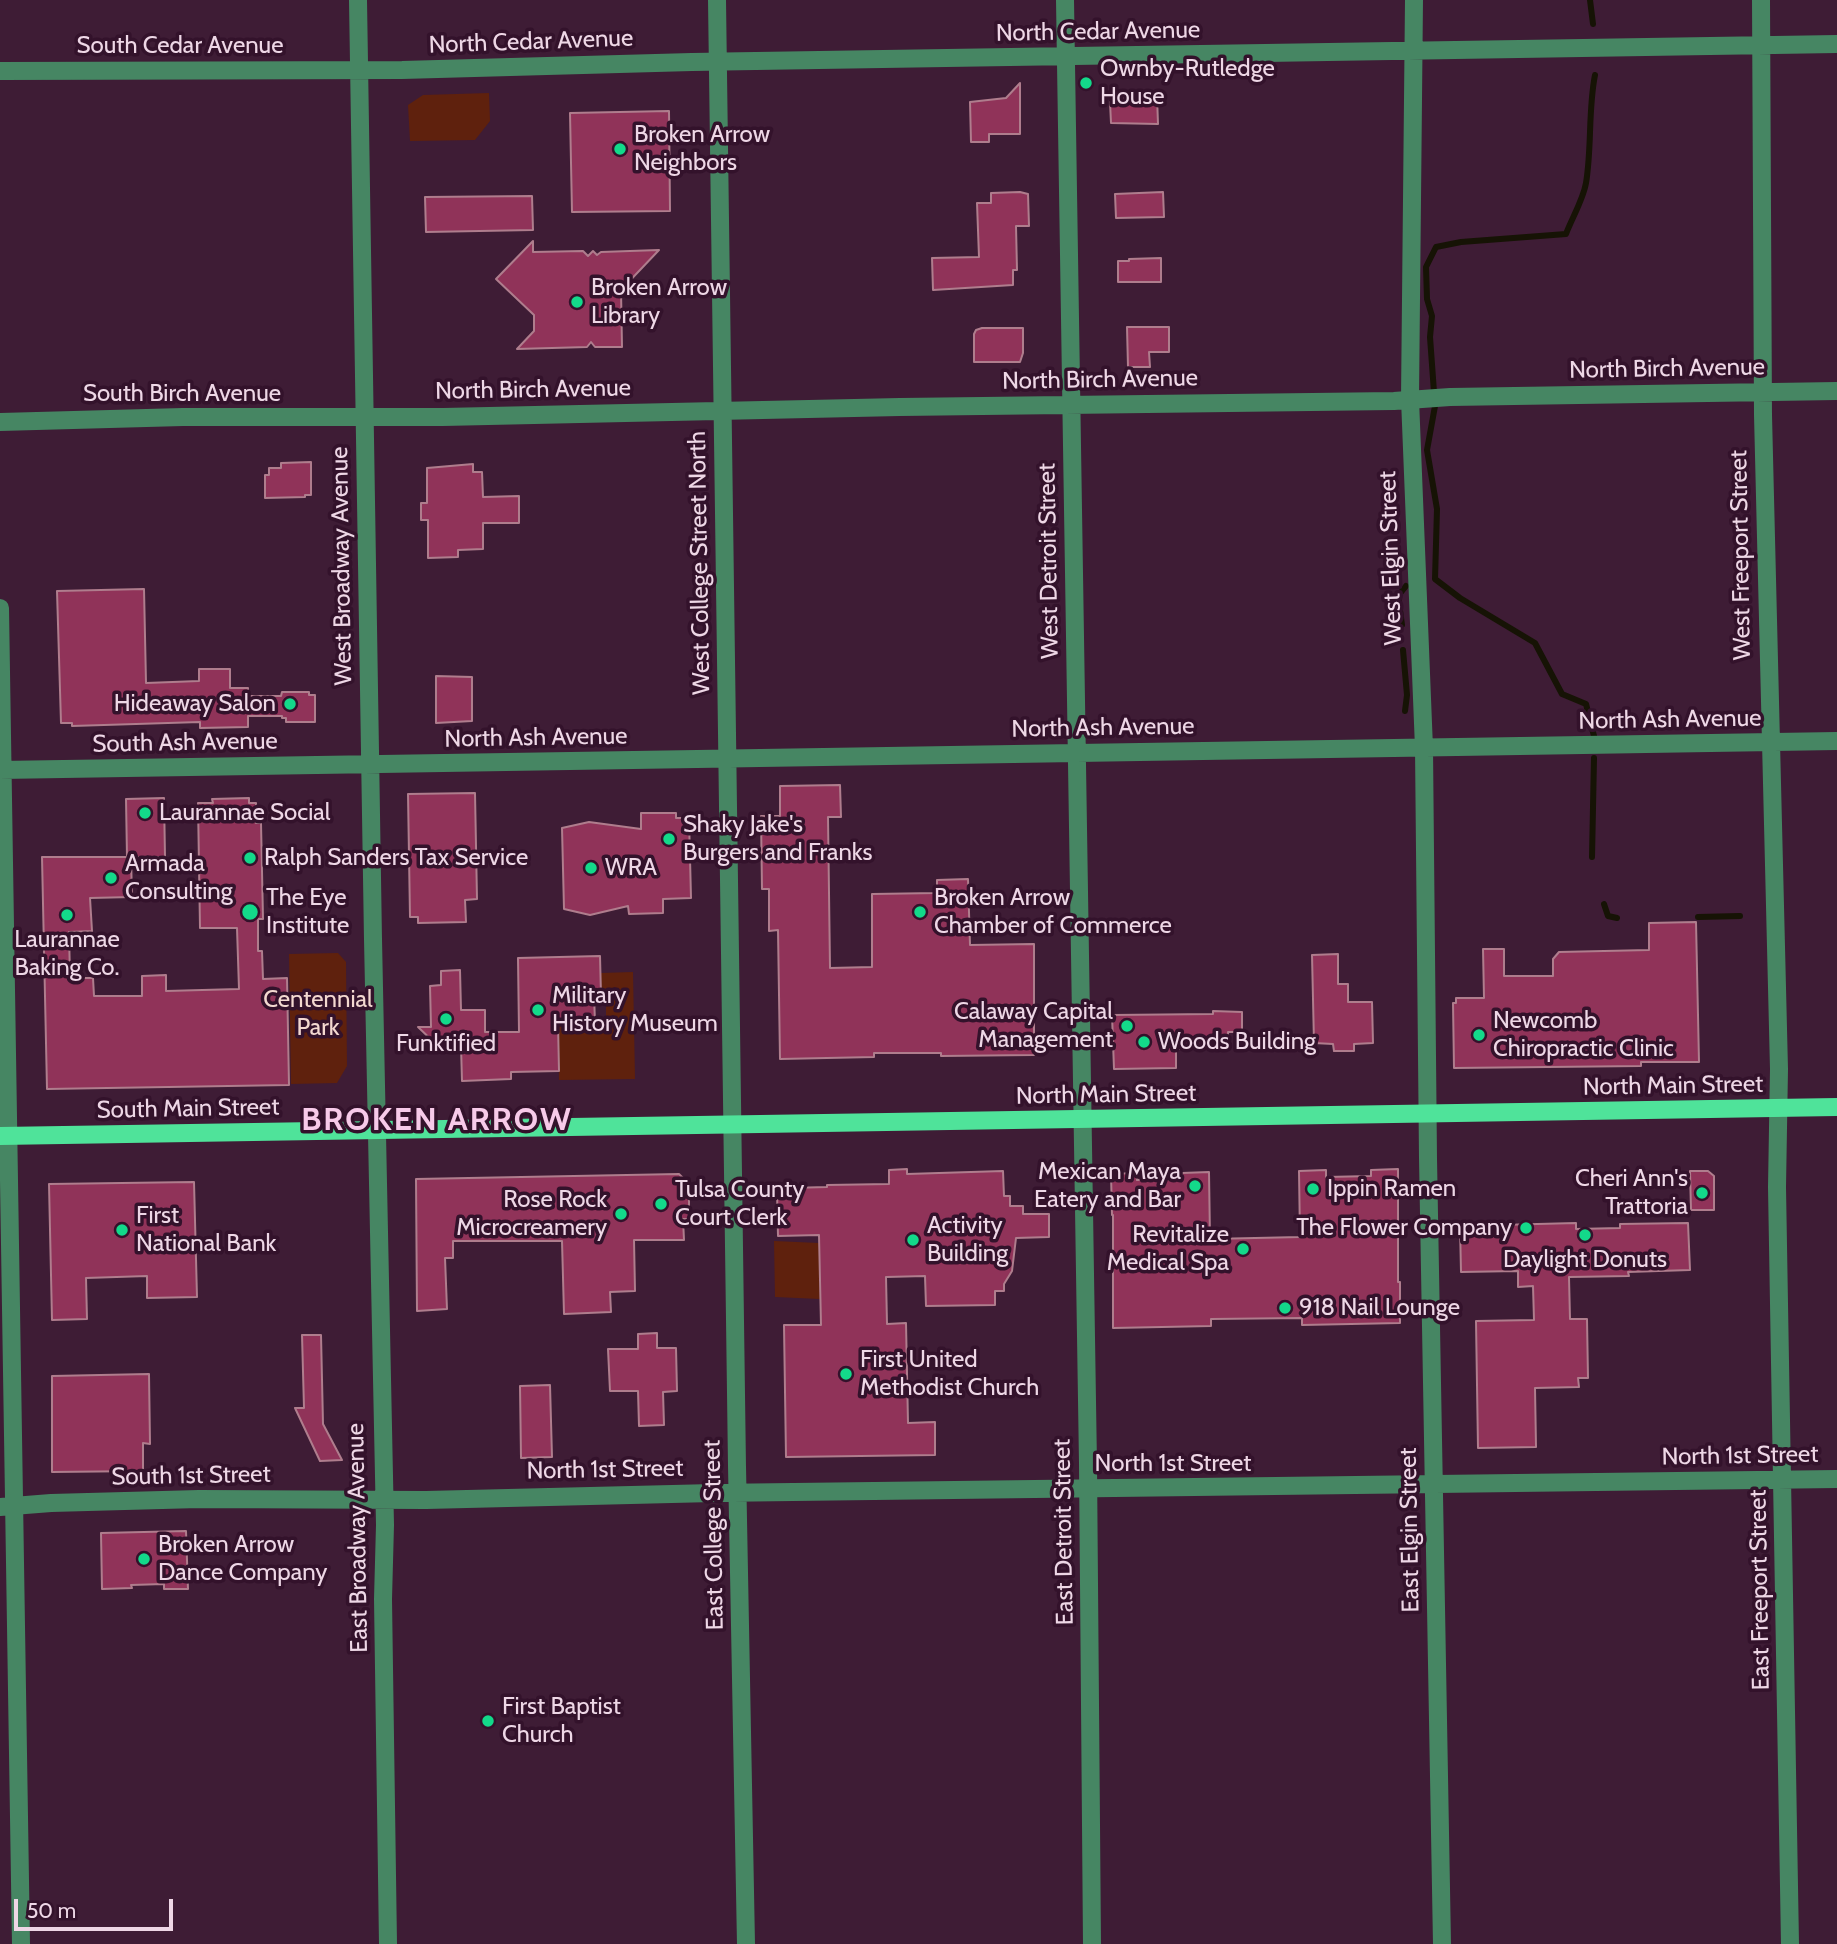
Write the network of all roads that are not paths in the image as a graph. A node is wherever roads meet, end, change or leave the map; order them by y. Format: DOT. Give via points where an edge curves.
graph roads {
  1 [pos="359,0"];
  2 [pos="717,0"];
  3 [pos="1065,0"];
  4 [pos="1414,0"];
  5 [pos="1761,0"];
  6 [pos="1837,44"];
  7 [pos="1760,45"];
  8 [pos="1414,52"];
  9 [pos="1066,56"];
  10 [pos="718,62"];
  11 [pos="360,70"];
  12 [pos="0,71"];
  13 [pos="1837,391"];
  14 [pos="1762,392"];
  15 [pos="1417,398"];
  16 [pos="1071,404"];
  17 [pos="722,410"];
  18 [pos="365,417"];
  19 [pos="0,422"];
  20 [pos="0,608"];
  21 [pos="1837,741"];
  22 [pos="1770,742"];
  23 [pos="1424,748"];
  24 [pos="1077,752"];
  25 [pos="729,759"];
  26 [pos="370,765"];
  27 [pos="1,771"];
  28 [pos="1837,1107"];
  29 [pos="1779,1109"];
  30 [pos="1428,1115"];
  31 [pos="1082,1120"];
  32 [pos="732,1126"];
  33 [pos="376,1132"];
  34 [pos="4,1136"];
  35 [pos="1837,1479"];
  36 [pos="1782,1480"];
  37 [pos="1433,1485"];
  38 [pos="1088,1489"];
  39 [pos="737,1492"];
  40 [pos="383,1499"];
  41 [pos="7,1506"];
  42 [pos="21,1944"];
  43 [pos="388,1944"];
  44 [pos="746,1944"];
  45 [pos="1092,1944"];
  46 [pos="1442,1944"];
  47 [pos="1790,1944"];
  1 -- 11 [label="street, West Broadway Avenue"];
  2 -- 10 [label="street, West College Street North"];
  3 -- 9 [label="street, West Detroit Street"];
  4 -- 8 [label="street, West Elgin Street"];
  5 -- 7 [label="street, West Freeport Street"];
  6 -- 7 [label="street, North Cedar Avenue"];
  7 -- 8 [label="street, North Cedar Avenue"];
  7 -- 14 [label="street, West Freeport Street"];
  8 -- 9 [label="street, North Cedar Avenue"];
  8 -- 15 [label="street, West Elgin Street" via="1410,260"];
  9 -- 10 [label="street, North Cedar Avenue"];
  9 -- 16 [label="street, West Detroit Street"];
  10 -- 11 [label="street, North Cedar Avenue"];
  10 -- 17 [label="street, West College Street North"];
  11 -- 12 [label="street, South Cedar Avenue"];
  11 -- 18 [label="street, West Broadway Avenue"];
  13 -- 14 [label="street, North Birch Avenue"];
  14 -- 15 [label="street, North Birch Avenue"];
  14 -- 22 [label="street, West Freeport Street"];
  15 -- 16 [label="street, North Birch Avenue"];
  15 -- 23 [label="street, West Elgin Street"];
  16 -- 17 [label="street, North Birch Avenue"];
  16 -- 24 [label="street, West Detroit Street"];
  17 -- 18 [label="street, North Birch Avenue"];
  17 -- 25 [label="street, West College Street North"];
  18 -- 19 [label="street, South Birch Avenue"];
  18 -- 26 [label="street, West Broadway Avenue"];
  20 -- 27 [label="street"];
  21 -- 22 [label="street, North Ash Avenue"];
  22 -- 23 [label="street, North Ash Avenue"];
  22 -- 29 [label="street, West Freeport Street"];
  23 -- 24 [label="street, North Ash Avenue"];
  23 -- 30 [label="street, West Elgin Street"];
  24 -- 25 [label="street, North Ash Avenue"];
  24 -- 31 [label="street, West Detroit Street"];
  25 -- 26 [label="street, North Ash Avenue"];
  25 -- 32 [label="street, West College Street North"];
  26 -- 27 [label="street, South Ash Avenue"];
  26 -- 33 [label="street, West Broadway Avenue"];
  27 -- 34 [label="street"];
  28 -- 29 [label="main road, North Main Street"];
  29 -- 30 [label="main road, North Main Street"];
  29 -- 36 [label="street, East Freeport Street"];
  30 -- 31 [label="main road, North Main Street"];
  30 -- 37 [label="street, East Elgin Street"];
  31 -- 32 [label="main road, North Main Street"];
  31 -- 38 [label="street, East Detroit Street"];
  32 -- 33 [label="main road, North Main Street"];
  32 -- 39 [label="street, East College Street"];
  33 -- 34 [label="main road, South Main Street"];
  33 -- 40 [label="street, East Broadway Avenue"];
  34 -- 41 [label="street"];
  35 -- 36 [label="street, North 1st Street"];
  36 -- 37 [label="street, North 1st Street"];
  36 -- 47 [label="street, East Freeport Street"];
  37 -- 38 [label="street, North 1st Street"];
  37 -- 46 [label="street, East Elgin Street"];
  38 -- 39 [label="street, North 1st Street"];
  38 -- 45 [label="street, East Detroit Street"];
  39 -- 40 [label="street, North 1st Street"];
  39 -- 44 [label="street, East College Street"];
  40 -- 41 [label="street, South 1st Street"];
  40 -- 43 [label="street, East Broadway Avenue"];
  41 -- 42 [label="street"];
}
